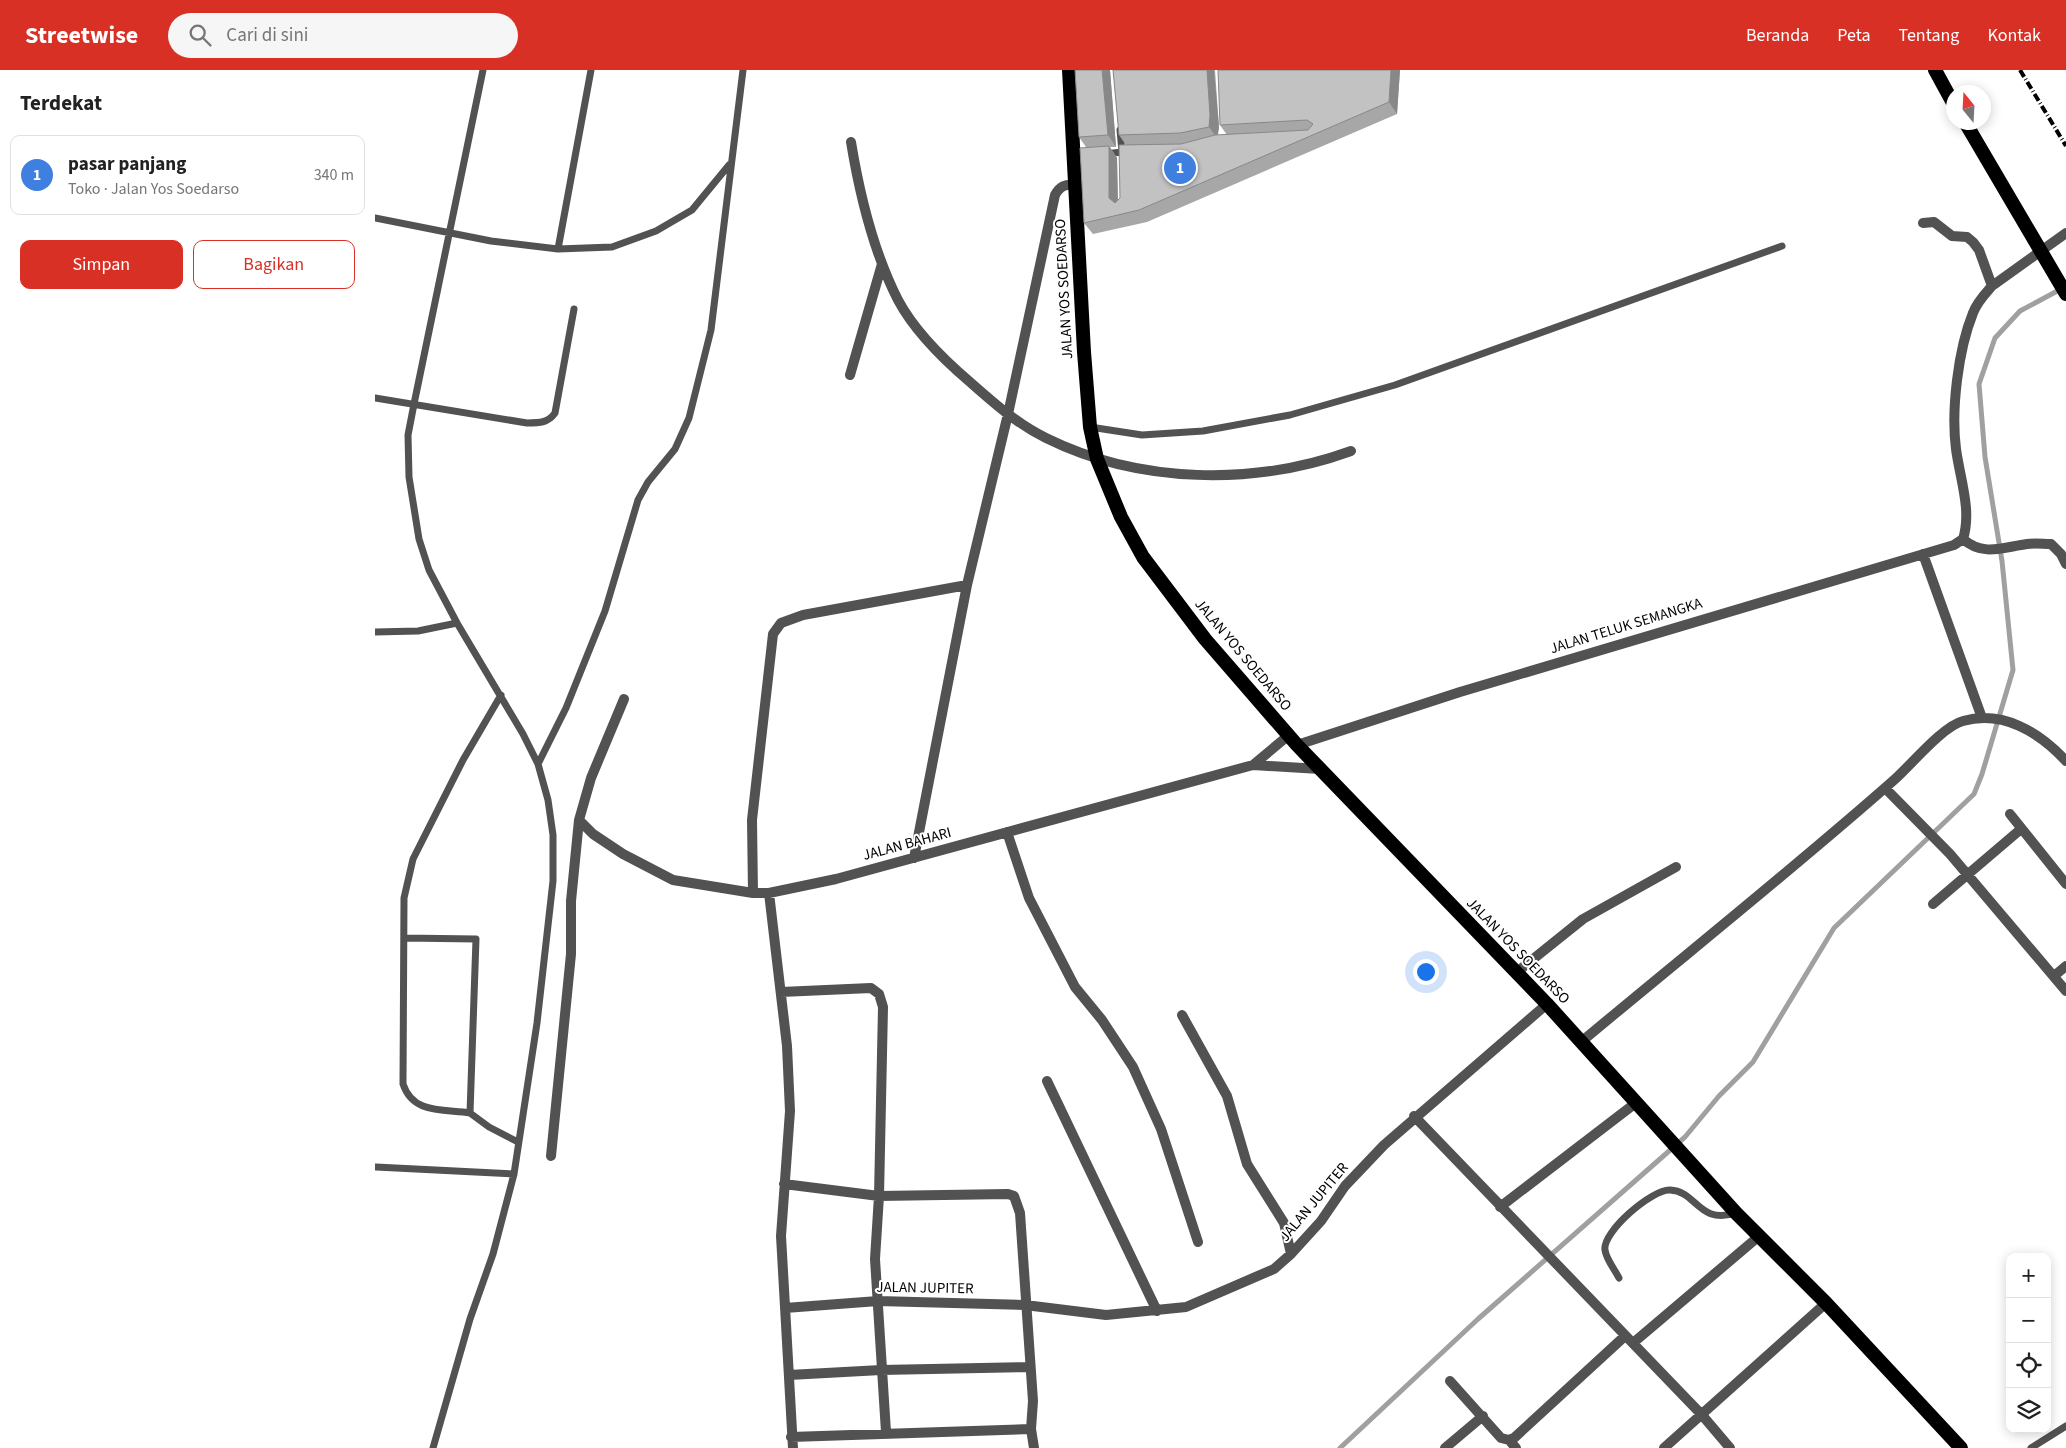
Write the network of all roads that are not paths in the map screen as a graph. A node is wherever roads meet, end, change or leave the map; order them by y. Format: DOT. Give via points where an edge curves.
graph roads {
  1 [pos="483,70"];
  2 [pos="591,70"];
  3 [pos="743,70"];
  4 [pos="1069,70"];
  5 [pos="1935,70"];
  6 [pos="1946,90"];
  7 [pos="1120,125"];
  8 [pos="1970,130"];
  9 [pos="851,142"];
  10 [pos="1122,152"];
  11 [pos="1132,152"];
  12 [pos="1094,154"];
  13 [pos="1122,162"];
  14 [pos="730,164"];
  15 [pos="1075,185"];
  16 [pos="375,218"];
  17 [pos="1923,223"];
  18 [pos="450,232"];
  19 [pos="2066,233"];
  20 [pos="1782,246"];
  21 [pos="559,249"];
  22 [pos="882,264"];
  23 [pos="1992,286"];
  24 [pos="2066,294"];
  25 [pos="574,309"];
  26 [pos="850,375"];
  27 [pos="375,398"];
  28 [pos="414,404"];
  29 [pos="1008,414"];
  30 [pos="1090,427"];
  31 [pos="1351,451"];
  32 [pos="1097,459"];
  33 [pos="1963,539"];
  34 [pos="1923,554"];
  35 [pos="2066,564"];
  36 [pos="967,586"];
  37 [pos="457,624"];
  38 [pos="375,632"];
  39 [pos="501,695"];
  40 [pos="624,700"];
  41 [pos="1982,718"];
  42 [pos="1293,740"];
  43 [pos="2066,761"];
  44 [pos="538,764"];
  45 [pos="1253,765"];
  46 [pos="1321,769"];
  47 [pos="1885,788"];
  48 [pos="2010,814"];
  49 [pos="579,820"];
  50 [pos="2021,829"];
  51 [pos="1007,832"];
  52 [pos="914,858"];
  53 [pos="1676,867"];
  54 [pos="1967,875"];
  55 [pos="2066,884"];
  56 [pos="753,893"];
  57 [pos="769,893"];
  58 [pos="1933,904"];
  59 [pos="404,938"];
  60 [pos="2066,966"];
  61 [pos="1517,972"];
  62 [pos="2054,976"];
  63 [pos="2066,991"];
  64 [pos="781,992"];
  65 [pos="1547,1004"];
  66 [pos="1183,1015"];
  67 [pos="1581,1042"];
  68 [pos="1047,1081"];
  69 [pos="1637,1102"];
  70 [pos="470,1113"];
  71 [pos="1414,1116"];
  72 [pos="519,1142"];
  73 [pos="551,1156"];
  74 [pos="376,1167"];
  75 [pos="514,1174"];
  76 [pos="785,1184"];
  77 [pos="879,1196"];
  78 [pos="1500,1207"];
  79 [pos="1735,1213"];
  80 [pos="1758,1237"];
  81 [pos="1198,1242"];
  82 [pos="1291,1254"];
  83 [pos="1619,1278"];
  84 [pos="878,1301"];
  85 [pos="1826,1303"];
  86 [pos="1025,1305"];
  87 [pos="785,1308"];
  88 [pos="1157,1311"];
  89 [pos="1629,1340"];
  90 [pos="1030,1367"];
  91 [pos="881,1370"];
  92 [pos="789,1375"];
  93 [pos="1450,1381"];
  94 [pos="1702,1415"];
  95 [pos="1483,1416"];
  96 [pos="2066,1426"];
  97 [pos="1031,1429"];
  98 [pos="886,1432"];
  99 [pos="791,1437"];
  100 [pos="1513,1444"];
  101 [pos="433,1448"];
  102 [pos="793,1448"];
  103 [pos="1034,1448"];
  104 [pos="1445,1448"];
  105 [pos="1664,1448"];
  106 [pos="1730,1448"];
  107 [pos="1960,1448"];
  108 [pos="2031,1448"];
  1 -- 18 [label="lane"];
  2 -- 21 [label="lane"];
  3 -- 14 [label="lane"];
  4 -- 15 [label="highway, JALAN YOS SOEDARSO" via="1077,155"];
  5 -- 6 [label="highway"];
  7 -- 10 [label="lane"];
  8 -- 24 [label="highway"];
  9 -- 22 [label="street" via="860,193"];
  10 -- 11 [label="lane"];
  10 -- 12 [label="lane"];
  10 -- 13 [label="lane"];
  14 -- 21 [label="lane" via="692,210 656,231 612,247"];
  14 -- 44 [label="lane" via="711,330 689,418 675,449 648,482 631,522 605,611 566,708"];
  15 -- 29 [label="street" via="1066,184 1055,195"];
  15 -- 30 [label="highway, JALAN YOS SOEDARSO"];
  16 -- 18 [label="lane"];
  17 -- 23 [label="street" via="1934,222 1952,236 1967,237 1973,242"];
  18 -- 21 [label="lane" via="491,241"];
  18 -- 28 [label="lane"];
  19 -- 23 [label="street"];
  20 -- 30 [label="lane" via="1395,385 1289,416 1203,431 1142,435"];
  22 -- 26 [label="street"];
  22 -- 29 [label="street" via="899,301 919,331 955,369"];
  23 -- 33 [label="street" via="1973,314 1956,388 1956,448 1967,511"];
  25 -- 28 [label="lane" via="555,413 551,418 540,423 527,423"];
  27 -- 28 [label="lane"];
  28 -- 37 [label="lane" via="408,435 409,477 419,539 429,570"];
  29 -- 32 [label="street" via="1045,438"];
  29 -- 36 [label="street"];
  30 -- 32 [label="highway, JALAN YOS SOEDARSO"];
  31 -- 32 [label="street" via="1313,463 1231,476 1136,468"];
  32 -- 42 [label="highway, JALAN YOS SOEDARSO" via="1121,518 1143,557 1205,639"];
  33 -- 34 [label="street, JALAN TELUK SEMANGKA"];
  33 -- 35 [label="street" via="1983,550 2051,544"];
  34 -- 41 [label="street"];
  34 -- 42 [label="street, JALAN TELUK SEMANGKA"];
  36 -- 52 [label="street"];
  36 -- 56 [label="street" via="803,615 781,624 773,634 752,820"];
  37 -- 38 [label="lane" via="418,631"];
  37 -- 39 [label="lane"];
  39 -- 44 [label="lane"];
  39 -- 59 [label="lane" via="463,760 413,859 404,898"];
  40 -- 49 [label="street" via="591,778"];
  41 -- 43 [label="street" via="1999,719 2025,727"];
  41 -- 47 [label="street" via="1961,721 1948,729"];
  42 -- 45 [label="street, JALAN BAHARI"];
  42 -- 46 [label="highway, JALAN YOS SOEDARSO"];
  44 -- 72 [label="lane" via="553,836 553,881"];
  45 -- 46 [label="street, JALAN BAHARI"];
  45 -- 51 [label="street, JALAN BAHARI"];
  46 -- 61 [label="highway, JALAN YOS SOEDARSO"];
  47 -- 54 [label="street"];
  47 -- 67 [label="street"];
  48 -- 50 [label="street"];
  49 -- 56 [label="street, JALAN BAHARI" via="593,834 623,854 673,880"];
  49 -- 73 [label="street" via="572,892 571,954"];
  50 -- 54 [label="street"];
  50 -- 55 [label="street"];
  51 -- 52 [label="street, JALAN BAHARI"];
  51 -- 81 [label="street" via="1029,898 1075,987 1133,1067 1161,1130"];
  52 -- 57 [label="street, JALAN BAHARI"];
  53 -- 61 [label="street" via="1583,919"];
  54 -- 58 [label="street"];
  54 -- 62 [label="street"];
  56 -- 57 [label="street, JALAN BAHARI"];
  57 -- 64 [label="street"];
  59 -- 70 [label="lane" via="403,1084 407,1096 419,1106"];
  59 -- 70 [label="lane" via="476,939"];
  60 -- 62 [label="street"];
  61 -- 65 [label="highway, JALAN YOS SOEDARSO"];
  62 -- 63 [label="street"];
  64 -- 76 [label="street" via="790,1111"];
  64 -- 77 [label="street" via="871,988 879,994 883,1007"];
  65 -- 67 [label="highway, JALAN YOS SOEDARSO"];
  65 -- 71 [label="street, JALAN JUPITER"];
  66 -- 82 [label="street" via="1227,1096 1247,1164 1284,1223"];
  67 -- 69 [label="highway, JALAN YOS SOEDARSO"];
  68 -- 88 [label="street"];
  69 -- 78 [label="street"];
  69 -- 79 [label="highway, JALAN YOS SOEDARSO"];
  70 -- 72 [label="lane"];
  71 -- 78 [label="street"];
  71 -- 82 [label="street, JALAN JUPITER" via="1345,1186 1321,1221"];
  72 -- 75 [label="lane"];
  74 -- 75 [label="lane"];
  75 -- 101 [label="lane" via="493,1254 470,1319"];
  76 -- 77 [label="street"];
  76 -- 87 [label="street" via="781,1236"];
  77 -- 84 [label="street" via="875,1259"];
  77 -- 86 [label="street" via="1014,1196 1021,1213"];
  78 -- 89 [label="street"];
  79 -- 80 [label="highway, JALAN YOS SOEDARSO"];
  79 -- 83 [label="lane" via="1722,1217 1706,1212 1682,1194 1670,1190 1656,1194 1625,1217 1606,1242 1605,1251"];
  80 -- 85 [label="highway, JALAN YOS SOEDARSO"];
  80 -- 89 [label="street"];
  82 -- 88 [label="street, JALAN JUPITER" via="1274,1268 1220,1293 1186,1307"];
  84 -- 86 [label="street, JALAN JUPITER"];
  84 -- 87 [label="street, JALAN JUPITER"];
  84 -- 91 [label="street"];
  85 -- 94 [label="street"];
  85 -- 107 [label="highway, JALAN YOS SOEDARSO"];
  86 -- 88 [label="street, JALAN JUPITER" via="1106,1315"];
  86 -- 90 [label="street"];
  87 -- 92 [label="street"];
  89 -- 94 [label="street"];
  89 -- 100 [label="street" via="1514,1438"];
  90 -- 91 [label="street"];
  90 -- 97 [label="street"];
  91 -- 92 [label="street"];
  91 -- 98 [label="street"];
  92 -- 99 [label="street"];
  93 -- 95 [label="street"];
  94 -- 105 [label="street"];
  94 -- 106 [label="street"];
  95 -- 100 [label="street" via="1501,1438"];
  95 -- 104 [label="street"];
  96 -- 108 [label="lane"];
  97 -- 98 [label="street"];
  97 -- 103 [label="street"];
  98 -- 99 [label="street"];
  99 -- 102 [label="street"];
}
